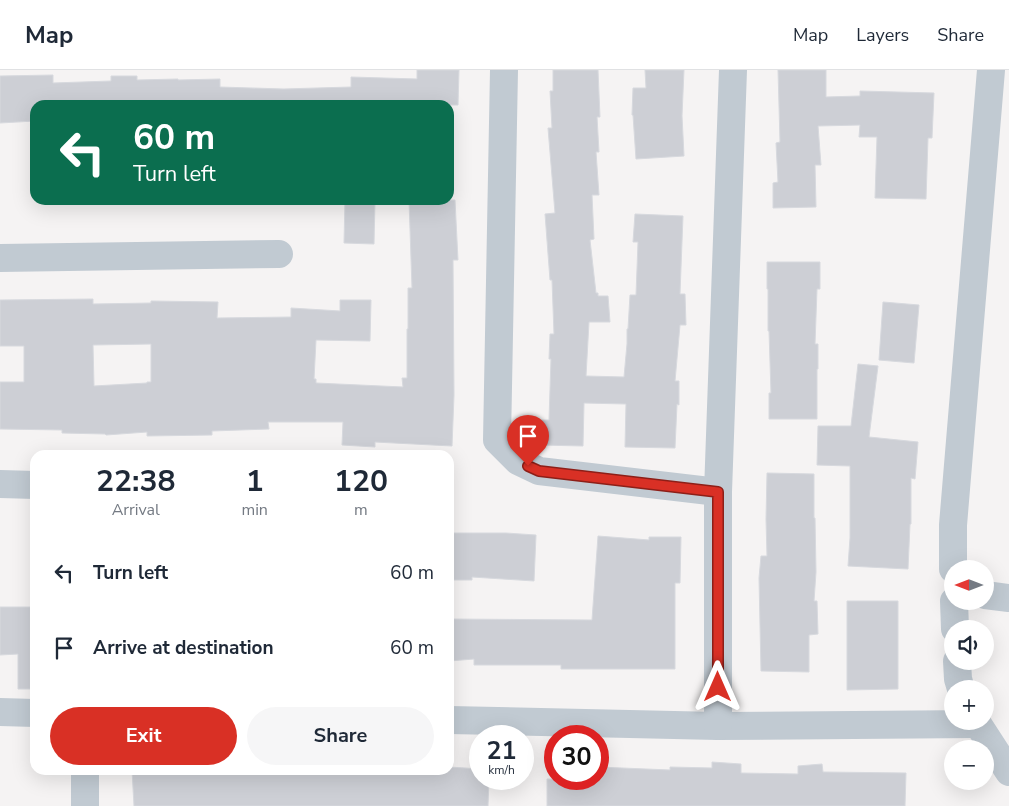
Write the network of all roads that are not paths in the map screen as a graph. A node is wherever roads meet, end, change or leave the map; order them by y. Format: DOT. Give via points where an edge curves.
graph roads {
  1 [pos="504,70"];
  2 [pos="733,70"];
  3 [pos="991,70"];
  4 [pos="279,254"];
  5 [pos="0,258"];
  6 [pos="0,484"];
  7 [pos="30,485"];
  8 [pos="718,492"];
  9 [pos="953,560"];
  10 [pos="994,596"];
  11 [pos="1009,598"];
  12 [pos="0,712"];
  13 [pos="30,713"];
  14 [pos="454,720"];
  15 [pos="944,723"];
  16 [pos="718,726"];
  17 [pos="981,730"];
  18 [pos="1009,772"];
  19 [pos="85,775"];
  20 [pos="85,806"];
  1 -- 8 [label="street" via="497,440 518,461 539,471"];
  2 -- 8 [label="street"];
  3 -- 9 [label="street" via="953,515"];
  4 -- 5 [label="street"];
  6 -- 7 [label="street"];
  8 -- 16 [label="street"];
  10 -- 11 [label="street"];
  12 -- 13 [label="street"];
  14 -- 16 [label="street"];
  15 -- 16 [label="street"];
  17 -- 18 [label="street"];
  19 -- 20 [label="street"];
}
